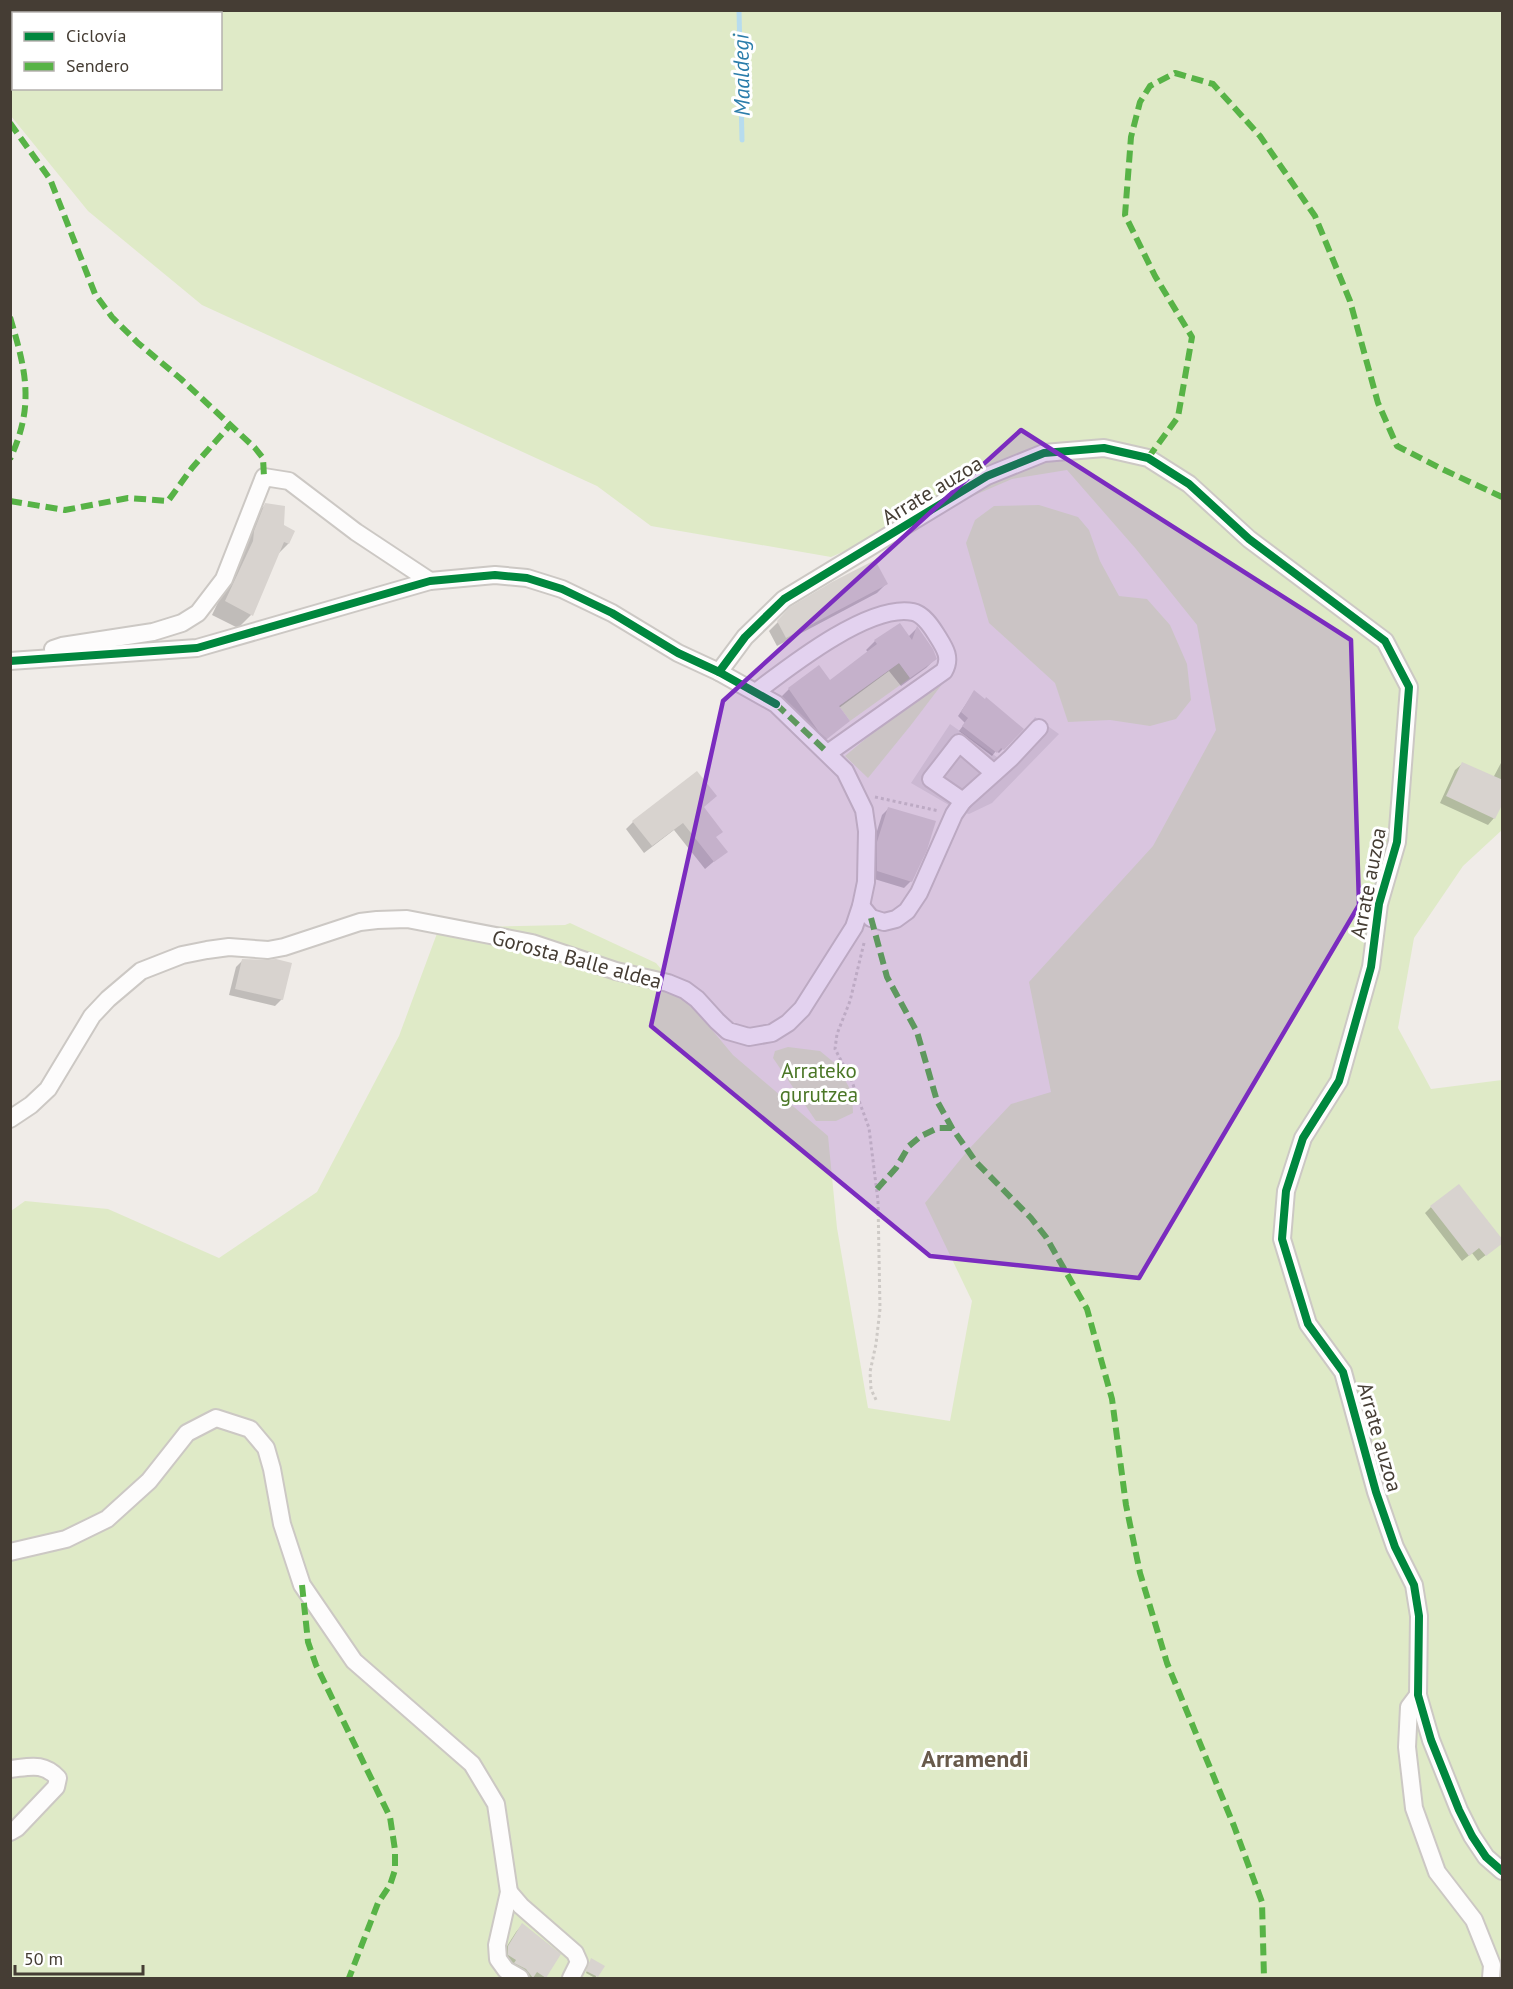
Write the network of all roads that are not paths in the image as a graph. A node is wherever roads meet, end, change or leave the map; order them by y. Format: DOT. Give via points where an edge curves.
graph roads {
  1 [pos="430,581"];
  2 [pos="30,658"];
  3 [pos="10,661"];
  4 [pos="719,672"];
  5 [pos="756,692"];
  6 [pos="1039,729"];
  7 [pos="828,753"];
  8 [pos="994,773"];
  9 [pos="958,807"];
  10 [pos="866,912"];
  11 [pos="10,1119"];
  12 [pos="10,1552"];
  13 [pos="1418,1695"];
  14 [pos="10,1769"];
  15 [pos="10,1832"];
  16 [pos="1503,1871"];
  17 [pos="509,1892"];
  18 [pos="520,1978"];
  19 [pos="571,1978"];
  20 [pos="1491,1978"];
  1 -- 2 [label="street, Gorosta Balle aldea" via="197,648"];
  1 -- 2 [label="street" via="289,481 264,477 224,579 198,613 153,632 62,646"];
  1 -- 4 [label="street, Gorosta Balle aldea" via="495,575 562,589"];
  2 -- 3 [label="street"];
  4 -- 5 [label="street, Gorosta Balle aldea"];
  4 -- 13 [label="street, Arrate auzoa" via="745,637 784,600 987,476 1044,453 1104,448 1148,458 1189,484 1249,539 1385,641 1409,687 1397,842 1379,904 1371,967 1339,1081 1303,1138 1286,1191 1282,1239 1308,1324 1343,1372 1376,1492 1395,1547 1414,1585 1419,1616"];
  5 -- 7 [label="street, Gorosta Balle aldea" via="776,704"];
  5 -- 7 [label="street" via="807,653 866,621 896,611 916,612 927,621 948,655 944,671"];
  6 -- 8 [label="street"];
  7 -- 10 [label="street, Gorosta Balle aldea" via="845,771 864,810"];
  8 -- 9 [label="street"];
  8 -- 9 [label="street" via="959,743 931,779"];
  9 -- 10 [label="street" via="907,911 884,922"];
  10 -- 11 [label="street, Gorosta Balle aldea" via="802,1010 772,1033 749,1037 729,1031 697,999 668,984 532,943 407,919 360,922 268,950 229,947 182,955 141,971 108,999 80,1034 48,1089"];
  12 -- 17 [label="street" via="66,1539 107,1519 149,1481 188,1433 216,1418 250,1429 266,1448 282,1524 302,1585 313,1602 354,1661 472,1764 496,1804"];
  13 -- 16 [label="street, Arrate auzoa" via="1459,1810 1486,1857"];
  13 -- 20 [label="street, Arrate auzoa" via="1409,1707 1407,1747 1414,1808 1437,1872 1474,1920 1492,1965"];
  14 -- 15 [label="street" via="39,1766 51,1770 58,1778 56,1787"];
  17 -- 18 [label="street" via="497,1945 498,1959 506,1970"];
  17 -- 19 [label="street" via="575,1953 579,1962"];
}
